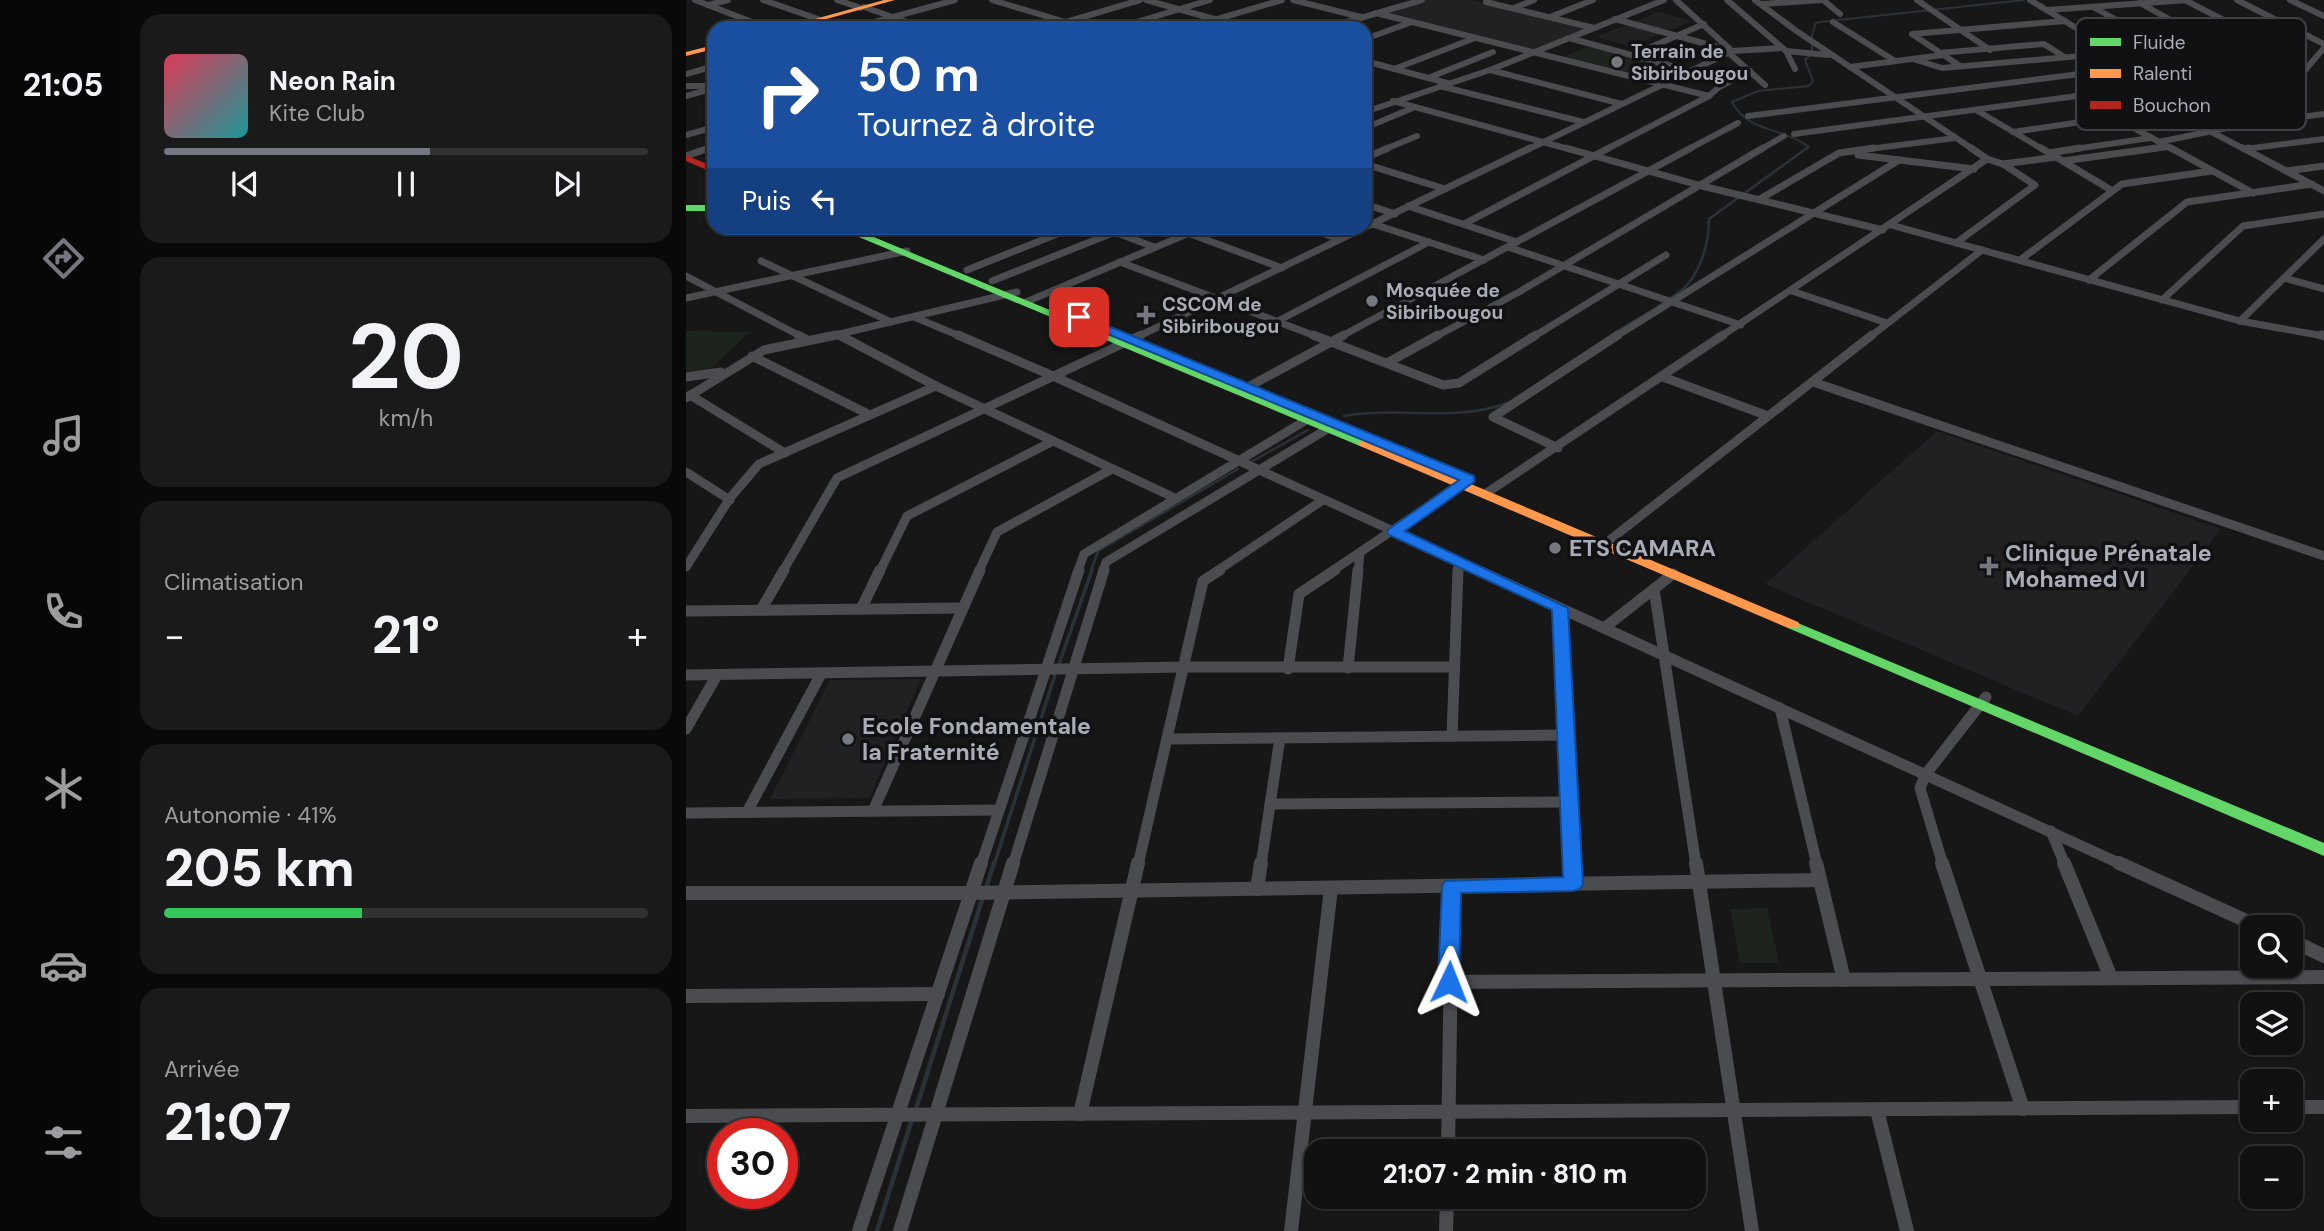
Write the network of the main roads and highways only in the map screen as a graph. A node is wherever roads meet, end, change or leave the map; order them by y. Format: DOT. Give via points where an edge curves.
graph roads {
  1 [pos="892,0"];
  2 [pos="811,21"];
  3 [pos="707,49"];
  4 [pos="686,54"];
  5 [pos="688,161"];
  6 [pos="707,167"];
  7 [pos="686,208"];
  8 [pos="707,208"];
  9 [pos="864,235"];
  10 [pos="883,235"];
  11 [pos="1021,296"];
  12 [pos="1128,342"];
  13 [pos="1466,482"];
  14 [pos="1489,492"];
  15 [pos="1983,701"];
  16 [pos="2324,840"];
  17 [pos="2324,850"];
  1 -- 2 [label="main road"];
  3 -- 4 [label="main road"];
  5 -- 6 [label="main road"];
  7 -- 8 [label="main road"];
  9 -- 11 [label="main road"];
  10 -- 11 [label="main road"];
  11 -- 12 [label="main road"];
  12 -- 13 [label="main road"];
  12 -- 13 [label="main road" via="1248,387"];
  13 -- 14 [label="main road"];
  14 -- 15 [label="main road"];
  14 -- 15 [label="main road" via="1672,575"];
  15 -- 16 [label="main road"];
  15 -- 17 [label="main road"];
}
